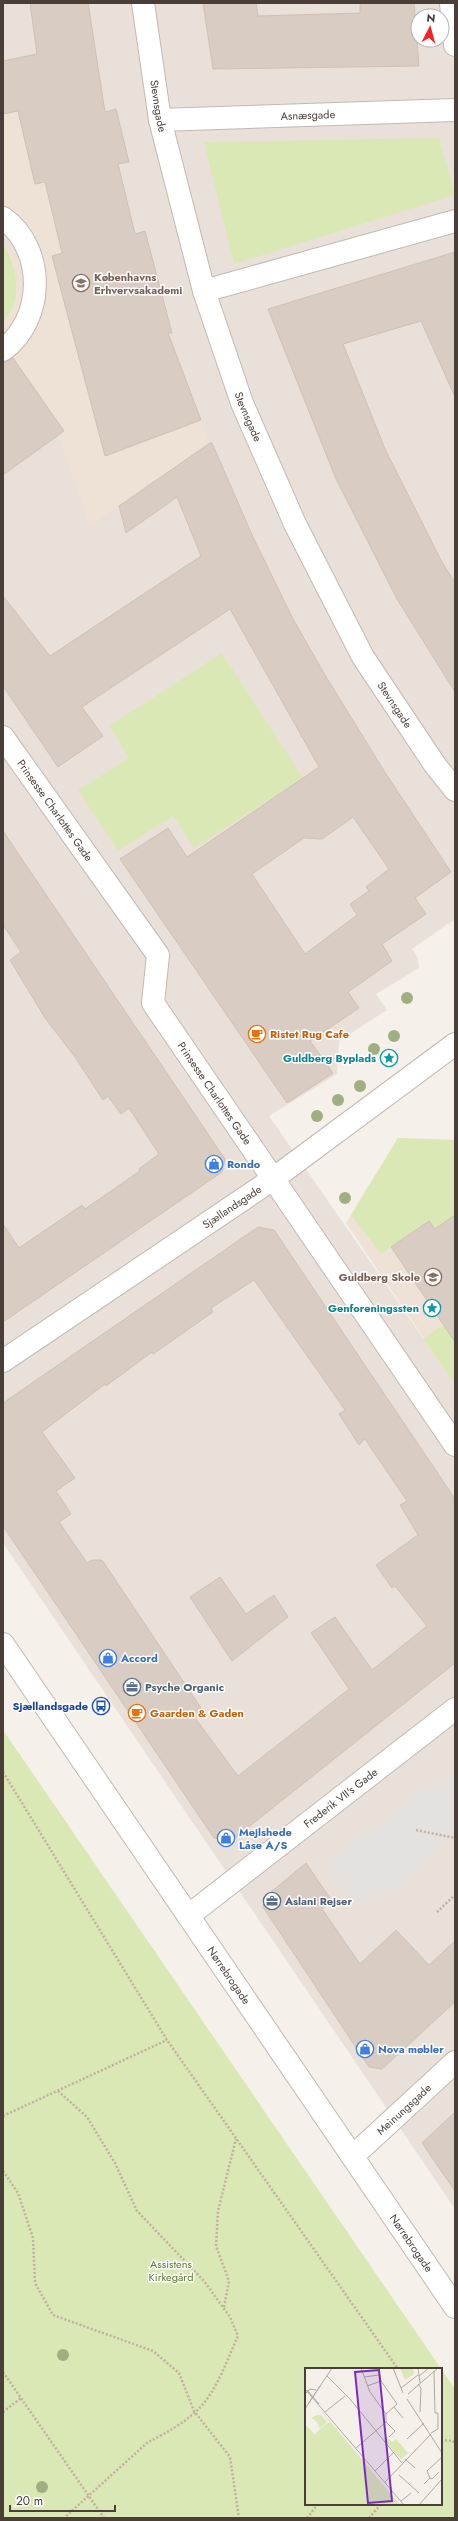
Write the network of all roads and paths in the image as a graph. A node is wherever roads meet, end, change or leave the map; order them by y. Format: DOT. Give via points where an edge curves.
graph roads {
  1 [pos="143,3"];
  2 [pos="451,3"];
  3 [pos="455,45"];
  4 [pos="455,110"];
  5 [pos="160,120"];
  6 [pos="3,218"];
  7 [pos="455,221"];
  8 [pos="204,292"];
  9 [pos="3,350"];
  10 [pos="3,737"];
  11 [pos="455,790"];
  12 [pos="455,1044"];
  13 [pos="273,1179"];
  14 [pos="3,1361"];
  15 [pos="455,1444"];
  16 [pos="3,1644"];
  17 [pos="455,1709"];
  18 [pos="3,1772"];
  19 [pos="416,1830"];
  20 [pos="455,1838"];
  21 [pos="455,1895"];
  22 [pos="437,1912"];
  23 [pos="188,1916"];
  24 [pos="167,2040"];
  25 [pos="455,2062"];
  26 [pos="58,2091"];
  27 [pos="3,2116"];
  28 [pos="237,2139"];
  29 [pos="352,2156"];
  30 [pos="3,2171"];
  31 [pos="455,2307"];
  32 [pos="224,2308"];
  33 [pos="397,2368"];
  34 [pos="3,2372"];
  35 [pos="21,2398"];
  36 [pos="194,2411"];
  37 [pos="3,2412"];
  38 [pos="442,2440"];
  39 [pos="455,2444"];
  40 [pos="88,2496"];
  41 [pos="317,2505"];
  42 [pos="380,2505"];
  43 [pos="64,2518"];
  44 [pos="104,2518"];
  45 [pos="239,2518"];
  46 [pos="307,2518"];
  47 [pos="369,2518"];
  1 -- 5 [label="street, Stevnsgade"];
  2 -- 3 [label="street"];
  4 -- 5 [label="street, Asnæsgade"];
  5 -- 8 [label="street, Stevnsgade"];
  6 -- 9 [label="street" via="27,245 35,271 35,298 26,323 10,345"];
  7 -- 8 [label="street"];
  8 -- 11 [label="street, Stevnsgade" via="242,403 295,524 363,657 435,765"];
  10 -- 13 [label="street, Prinsesse Charlottes Gade" via="158,955 153,1003"];
  12 -- 13 [label="street, Sjællandsgade"];
  13 -- 14 [label="street, Sjællandsgade"];
  13 -- 15 [label="street, Prinsesse Charlottes Gade"];
  16 -- 23 [label="street, Nørrebrogade"];
  17 -- 23 [label="street, Frederik VII's Gade"];
  18 -- 24 [label="path"];
  19 -- 20 [label="path"];
  21 -- 22 [label="path"];
  23 -- 29 [label="street, Nørrebrogade"];
  24 -- 26 [label="path"];
  24 -- 28 [label="path"];
  25 -- 29 [label="street, Meinungsgade"];
  26 -- 27 [label="path"];
  26 -- 32 [label="path" via="87,2117 115,2163 137,2212 204,2281"];
  28 -- 32 [label="path" via="218,2211 216,2246 228,2281"];
  28 -- 33 [label="path"];
  29 -- 31 [label="street, Nørrebrogade"];
  30 -- 36 [label="path" via="18,2193 33,2238 35,2283 53,2315 153,2351 179,2373"];
  32 -- 36 [label="path" via="238,2336 223,2371 204,2403"];
  34 -- 35 [label="path"];
  35 -- 37 [label="path"];
  35 -- 40 [label="path"];
  36 -- 40 [label="path" via="165,2434 148,2442"];
  36 -- 45 [label="path" via="230,2457"];
  38 -- 39 [label="path" via="453,2441"];
  40 -- 43 [label="path"];
  40 -- 44 [label="path"];
  41 -- 46 [label="path"];
  42 -- 47 [label="path"];
}
